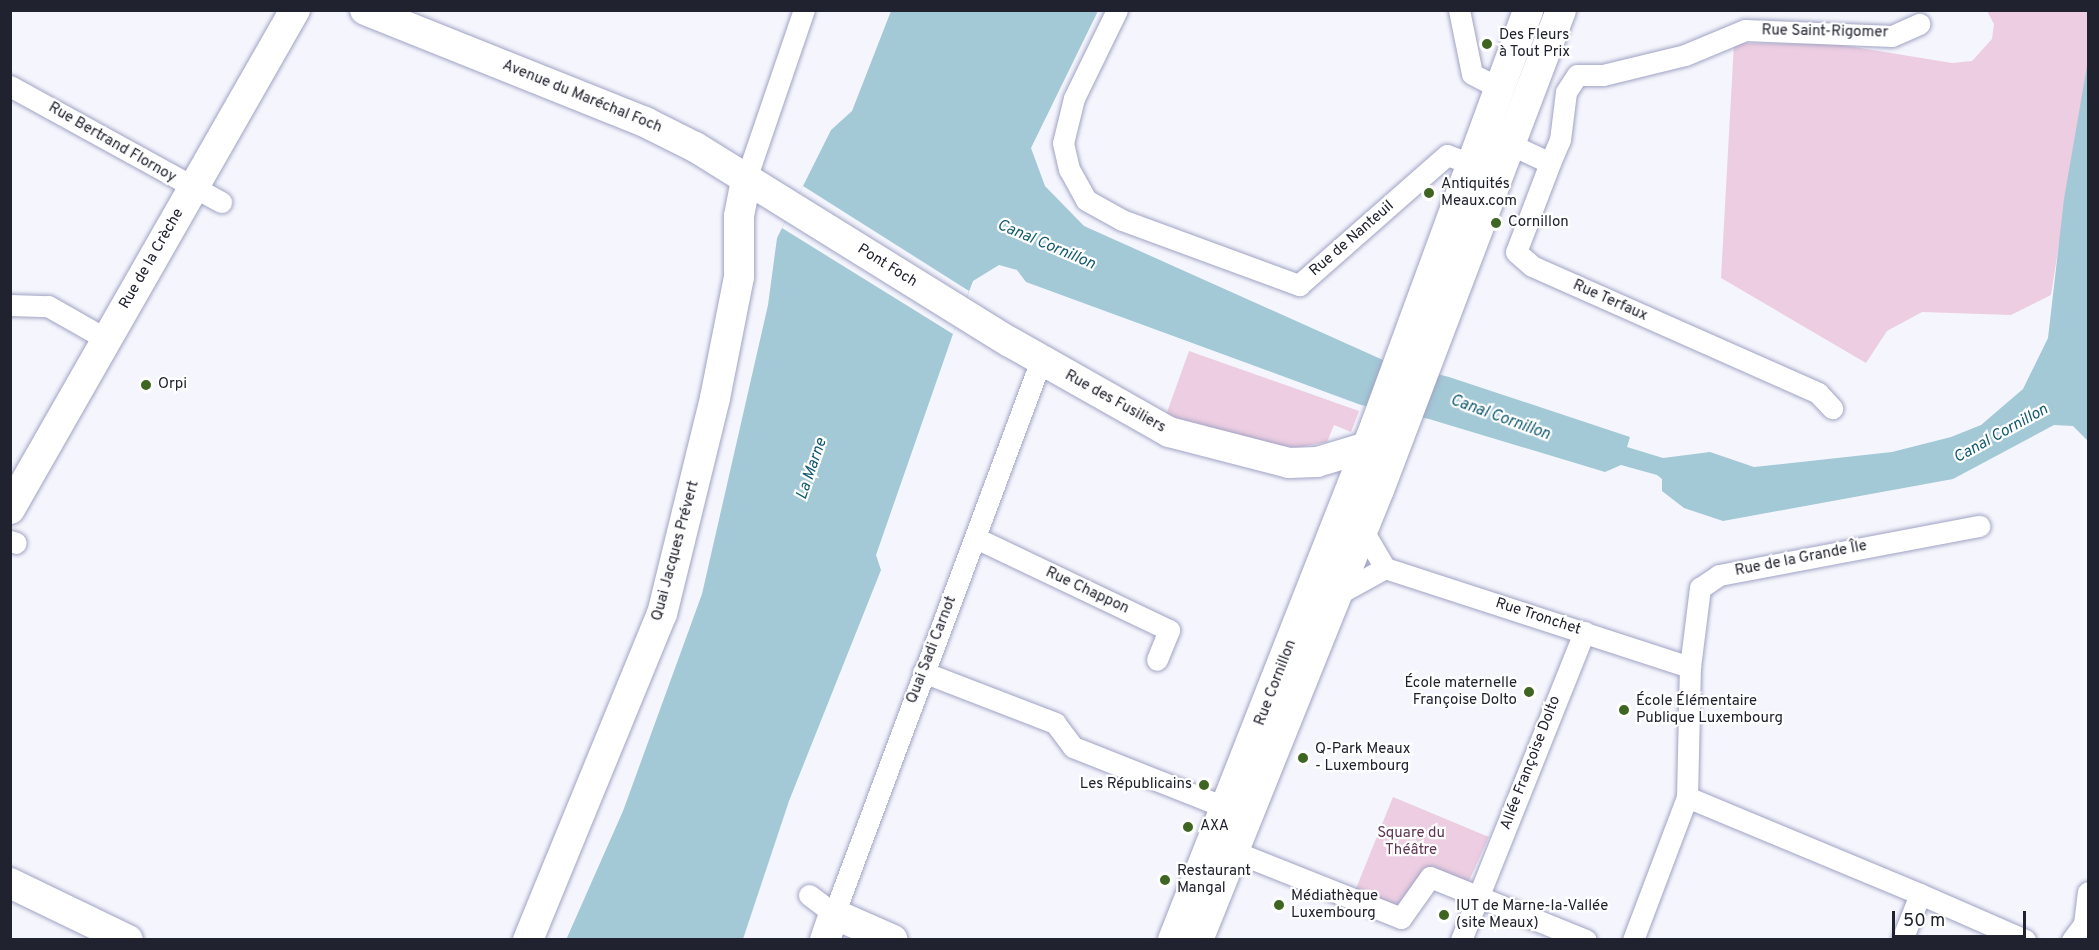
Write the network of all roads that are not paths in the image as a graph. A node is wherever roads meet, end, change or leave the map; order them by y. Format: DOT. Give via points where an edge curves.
graph roads {
  1 [pos="295,10"];
  2 [pos="365,10"];
  3 [pos="804,10"];
  4 [pos="1117,10"];
  5 [pos="1459,10"];
  6 [pos="1528,10"];
  7 [pos="1561,10"];
  8 [pos="1919,24"];
  9 [pos="10,86"];
  10 [pos="1499,88"];
  11 [pos="1482,132"];
  12 [pos="1509,144"];
  13 [pos="1550,163"];
  14 [pos="1470,164"];
  15 [pos="1498,173"];
  16 [pos="746,179"];
  17 [pos="210,196"];
  18 [pos="788,204"];
  19 [pos="10,305"];
  20 [pos="998,334"];
  21 [pos="106,339"];
  22 [pos="1417,348"];
  23 [pos="1041,360"];
  24 [pos="1832,408"];
  25 [pos="1382,434"];
  26 [pos="1289,463"];
  27 [pos="1347,498"];
  28 [pos="10,509"];
  29 [pos="1979,526"];
  30 [pos="1362,529"];
  31 [pos="976,538"];
  32 [pos="1385,568"];
  33 [pos="1336,595"];
  34 [pos="1584,632"];
  35 [pos="1157,660"];
  36 [pos="1690,667"];
  37 [pos="923,672"];
  38 [pos="1687,797"];
  39 [pos="1227,808"];
  40 [pos="1233,851"];
  41 [pos="10,883"];
  42 [pos="2088,892"];
  43 [pos="1920,894"];
  44 [pos="809,895"];
  45 [pos="1481,896"];
  46 [pos="829,926"];
  47 [pos="128,939"];
  48 [pos="528,939"];
  49 [pos="892,939"];
  50 [pos="1173,939"];
  51 [pos="1198,939"];
  52 [pos="1461,939"];
  53 [pos="1586,939"];
  54 [pos="1633,939"];
  55 [pos="1902,939"];
  56 [pos="2025,939"];
  57 [pos="2072,939"];
  1 -- 17 [label="main road, Rue de la Crèche"];
  2 -- 16 [label="main road, Avenue du Maréchal Foch" via="645,122"];
  3 -- 16 [label="street"];
  4 -- 14 [label="street, Rue de Nanteuil" via="1074,98 1063,143 1069,169 1086,200 1122,220 1299,285 1447,155"];
  5 -- 10 [label="street" via="1472,74"];
  6 -- 10 [label="main road"];
  7 -- 12 [label="main road"];
  8 -- 13 [label="street, Rue Saint-Rigomer" via="1892,36 1745,30 1685,55 1603,75 1577,75 1566,92 1560,140"];
  9 -- 17 [label="street, Rue Bertrand Flornoy"];
  10 -- 11 [label="main road"];
  11 -- 12 [label="street"];
  11 -- 14 [label="main road"];
  12 -- 13 [label="street"];
  12 -- 15 [label="main road"];
  13 -- 24 [label="street, Rue Terfaux" via="1516,252 1532,266 1818,393"];
  14 -- 15 [label="street"];
  14 -- 22 [label="main road"];
  15 -- 22 [label="main road"];
  16 -- 18 [label="main road, Avenue du Maréchal Foch"];
  16 -- 48 [label="main road, Quai Jacques Prévert" via="739,216 740,277 662,614"];
  17 -- 21 [label="main road, Rue de la Crèche"];
  18 -- 20 [label="main road, Pont Foch"];
  19 -- 21 [label="street" via="48,306"];
  20 -- 23 [label="main road, Rue des Fusiliers"];
  21 -- 28 [label="main road, Rue de la Crèche"];
  22 -- 25 [label="main road"];
  23 -- 26 [label="main road, Rue des Fusiliers" via="1169,432"];
  23 -- 31 [label="street, Quai Sadi Carnot"];
  25 -- 26 [label="main road, Rue des Fusiliers" via="1335,456"];
  25 -- 27 [label="main road, Rue Cornillon"];
  25 -- 30 [label="main road, Rue Cornillon"];
  26 -- 27 [label="main road, Rue des Fusiliers" via="1331,477"];
  27 -- 33 [label="street" via="1349,519"];
  27 -- 39 [label="main road, Rue Cornillon"];
  29 -- 36 [label="street, Rue de la Grande Île" via="1719,574 1700,588"];
  30 -- 32 [label="street"];
  30 -- 33 [label="main road, Rue Cornillon"];
  31 -- 35 [label="street, Rue Chappon" via="1169,630"];
  31 -- 37 [label="street, Quai Sadi Carnot"];
  32 -- 33 [label="street"];
  32 -- 34 [label="street, Rue Tronchet"];
  33 -- 40 [label="main road, Rue Cornillon"];
  34 -- 36 [label="street, Rue Tronchet"];
  34 -- 45 [label="street, Allée Françoise Dolto"];
  36 -- 38 [label="street, Rue de la Grande Île"];
  37 -- 39 [label="street" via="1055,723 1073,747"];
  37 -- 46 [label="street, Quai Sadi Carnot"];
  38 -- 43 [label="street"];
  38 -- 54 [label="street, Rue de la Grande Île"];
  39 -- 50 [label="main road, Rue Cornillon"];
  40 -- 45 [label="street" via="1401,918 1431,877"];
  40 -- 51 [label="main road, Rue Cornillon"];
  41 -- 47 [label="main road"];
  42 -- 57 [label="street" via="2084,924"];
  43 -- 55 [label="street"];
  43 -- 56 [label="street"];
  44 -- 46 [label="street"];
  45 -- 52 [label="street, Allée Françoise Dolto"];
  45 -- 53 [label="street"];
  46 -- 49 [label="main road"];
}
